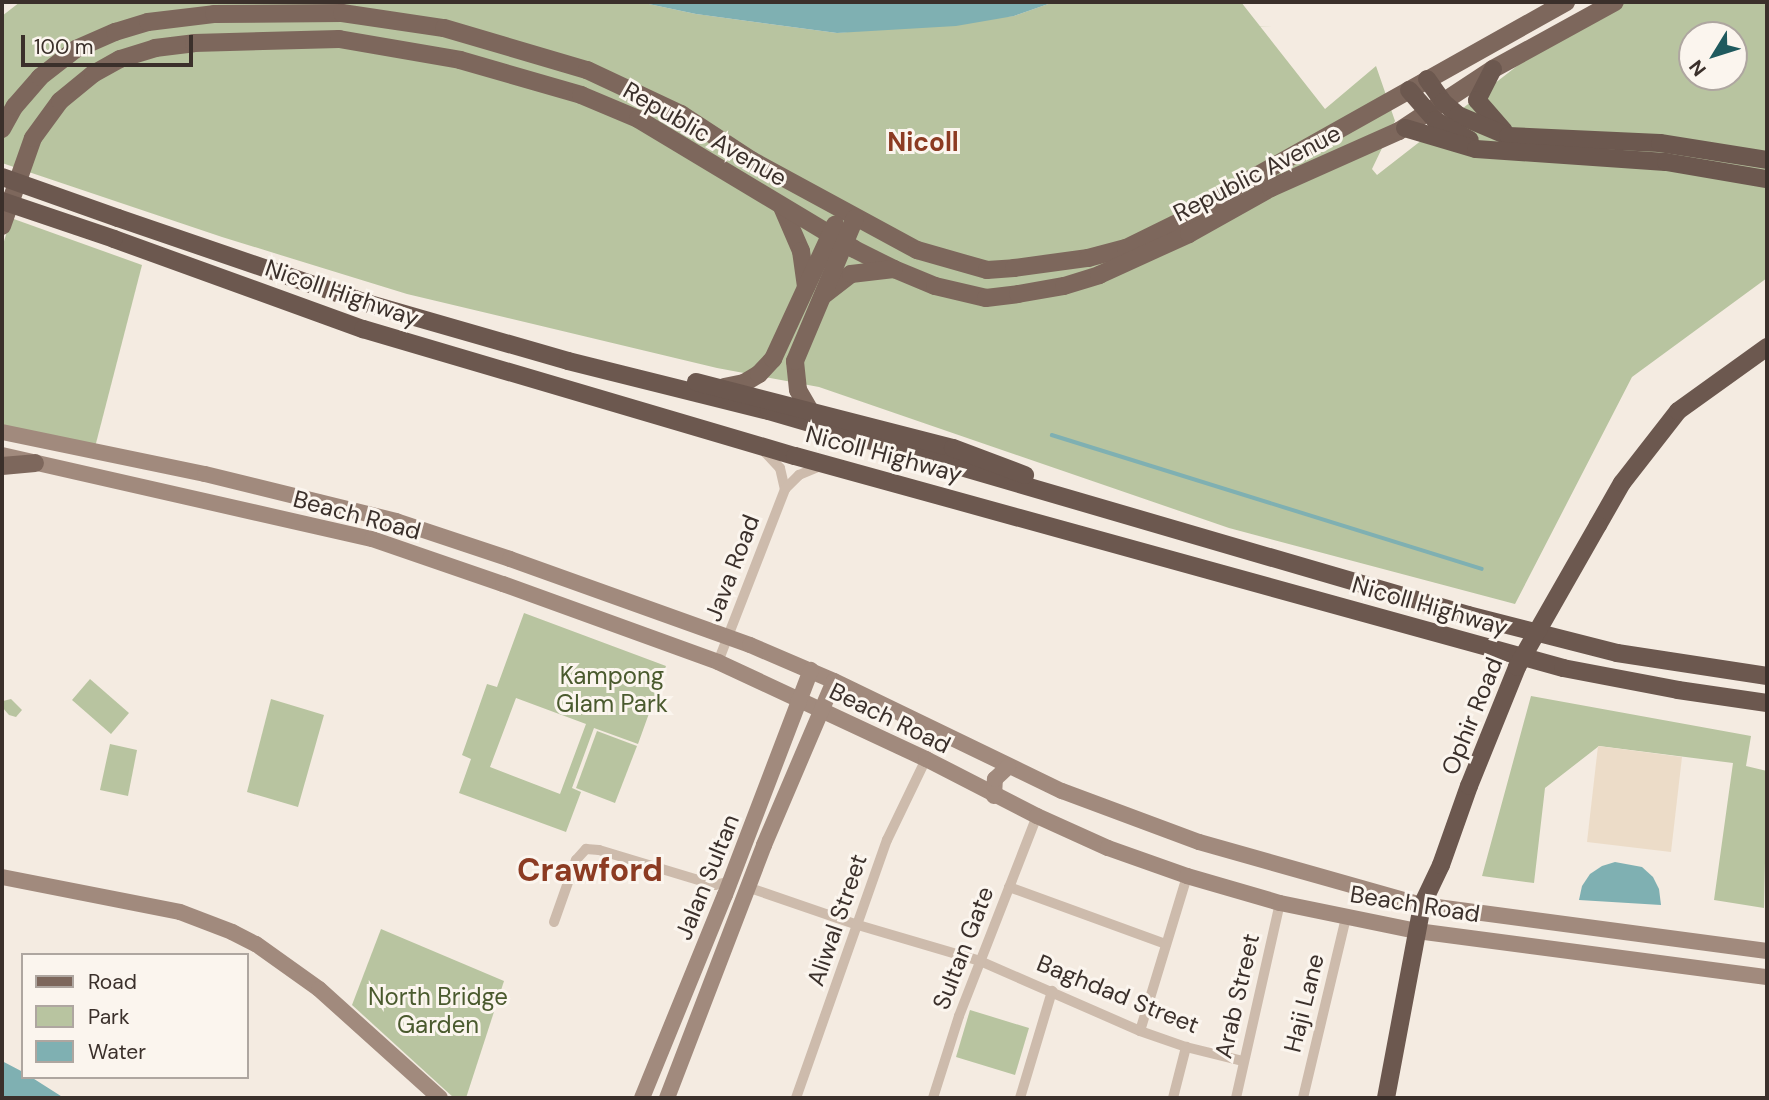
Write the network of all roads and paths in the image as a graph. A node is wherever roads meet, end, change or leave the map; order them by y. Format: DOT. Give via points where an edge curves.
graph roads {
  1 [pos="1566,2"];
  2 [pos="1615,2"];
  3 [pos="1493,69"];
  4 [pos="1427,79"];
  5 [pos="1409,90"];
  6 [pos="1443,102"];
  7 [pos="1427,113"];
  8 [pos="2,128"];
  9 [pos="1405,128"];
  10 [pos="1502,143"];
  11 [pos="1767,160"];
  12 [pos="2,177"];
  13 [pos="1767,179"];
  14 [pos="2,201"];
  15 [pos="781,205"];
  16 [pos="849,214"];
  17 [pos="2,226"];
  18 [pos="838,239"];
  19 [pos="894,269"];
  20 [pos="812,295"];
  21 [pos="1767,347"];
  22 [pos="568,360"];
  23 [pos="724,387"];
  24 [pos="809,409"];
  25 [pos="2,432"];
  26 [pos="22,436"];
  27 [pos="753,443"];
  28 [pos="2,455"];
  29 [pos="27,461"];
  30 [pos="825,464"];
  31 [pos="2,466"];
  32 [pos="785,489"];
  33 [pos="1100,507"];
  34 [pos="688,621"];
  35 [pos="728,636"];
  36 [pos="677,647"];
  37 [pos="718,662"];
  38 [pos="811,670"];
  39 [pos="1767,676"];
  40 [pos="834,681"];
  41 [pos="800,699"];
  42 [pos="1767,704"];
  43 [pos="822,709"];
  44 [pos="926,759"];
  45 [pos="1008,767"];
  46 [pos="995,796"];
  47 [pos="1037,816"];
  48 [pos="1187,876"];
  49 [pos="2,877"];
  50 [pos="1009,887"];
  51 [pos="728,888"];
  52 [pos="744,894"];
  53 [pos="1280,902"];
  54 [pos="1422,905"];
  55 [pos="1346,917"];
  56 [pos="554,922"];
  57 [pos="858,925"];
  58 [pos="1417,930"];
  59 [pos="1166,944"];
  60 [pos="1767,951"];
  61 [pos="980,961"];
  62 [pos="1767,977"];
  63 [pos="1052,991"];
  64 [pos="1140,1031"];
  65 [pos="1186,1047"];
  66 [pos="1243,1060"];
  67 [pos="440,1098"];
  68 [pos="642,1098"];
  69 [pos="667,1098"];
  70 [pos="796,1098"];
  71 [pos="933,1098"];
  72 [pos="1020,1098"];
  73 [pos="1173,1098"];
  74 [pos="1236,1098"];
  75 [pos="1303,1098"];
  76 [pos="1386,1098"];
  1 -- 4 [label="main road, Republic Avenue"];
  2 -- 3 [label="main road, Republic Avenue"];
  3 -- 6 [label="main road, Republic Avenue"];
  3 -- 10 [label="highway" via="1477,100"];
  4 -- 5 [label="main road, Republic Avenue"];
  4 -- 6 [label="highway"];
  5 -- 7 [label="highway"];
  5 -- 16 [label="main road, Republic Avenue" via="1192,216 1126,248 1088,258 987,270 918,250"];
  6 -- 7 [label="main road, Republic Avenue"];
  6 -- 10 [label="highway"];
  7 -- 9 [label="main road, Republic Avenue"];
  7 -- 10 [label="highway" via="1470,141"];
  8 -- 16 [label="main road, Republic Avenue" via="40,78 76,50 115,32 148,22 214,14 342,13 443,28 587,70 681,114 751,160"];
  9 -- 10 [label="highway" via="1476,149"];
  9 -- 19 [label="main road, Republic Avenue" via="1271,188 1135,261 1064,286 986,298 935,286"];
  10 -- 11 [label="highway" via="1660,143"];
  10 -- 13 [label="highway"];
  12 -- 22 [label="highway, Nicoll Highway, bridge" via="366,303"];
  14 -- 27 [label="highway, Nicoll Highway, bridge" via="363,329"];
  15 -- 17 [label="main road, Republic Avenue" via="638,119 581,95 460,60 339,39 194,43 120,59 60,101 33,138"];
  15 -- 18 [label="main road, Republic Avenue"];
  15 -- 20 [label="main road" via="801,251"];
  16 -- 18 [label="main road"];
  18 -- 19 [label="main road, Republic Avenue"];
  18 -- 20 [label="main road"];
  19 -- 20 [label="main road" via="851,274"];
  20 -- 23 [label="main road" via="759,374"];
  20 -- 24 [label="main road" via="796,360 798,390"];
  21 -- 54 [label="highway, Ophir Road, bridge" via="1678,411 1622,483 1517,667"];
  22 -- 23 [label="highway"];
  22 -- 33 [label="highway, Nicoll Highway" via="769,411"];
  23 -- 24 [label="highway"];
  24 -- 33 [label="highway" via="953,448"];
  25 -- 26 [label="main road, Beach Road"];
  26 -- 29 [label="main road" via="16,447"];
  26 -- 34 [label="main road, Beach Road" via="205,474 396,521"];
  27 -- 30 [label="highway, Nicoll Highway"];
  27 -- 32 [label="street" via="780,468"];
  28 -- 29 [label="main road, Beach Road"];
  29 -- 31 [label="main road"];
  29 -- 36 [label="main road, Beach Road" via="372,540"];
  30 -- 32 [label="street" via="799,475"];
  30 -- 42 [label="highway, Nicoll Highway" via="1563,668"];
  32 -- 35 [label="street, Java Road"];
  33 -- 39 [label="highway, Nicoll Highway" via="1571,643"];
  34 -- 35 [label="main road, Beach Road"];
  34 -- 36 [label="main road" via="691,635"];
  35 -- 37 [label="street, Java Road"];
  35 -- 38 [label="main road, Beach Road"];
  36 -- 37 [label="main road, Beach Road"];
  37 -- 41 [label="main road, Beach Road"];
  38 -- 40 [label="main road, Beach Road"];
  38 -- 41 [label="main road, Jalan Sultan"];
  40 -- 43 [label="main road, Jalan Sultan"];
  40 -- 45 [label="main road, Beach Road"];
  41 -- 43 [label="main road, Beach Road"];
  41 -- 51 [label="main road, Jalan Sultan"];
  43 -- 44 [label="main road, Beach Road"];
  43 -- 52 [label="main road, Jalan Sultan"];
  44 -- 46 [label="main road, Beach Road"];
  44 -- 57 [label="street, Aliwal Street" via="887,840"];
  45 -- 46 [label="main road" via="995,779"];
  45 -- 54 [label="main road, Beach Road" via="1199,842"];
  46 -- 47 [label="main road, Beach Road"];
  47 -- 48 [label="main road, Beach Road"];
  47 -- 50 [label="street, Sultan Gate"];
  48 -- 53 [label="main road, Beach Road"];
  48 -- 59 [label="street"];
  49 -- 67 [label="main road" via="180,912 256,944 319,989"];
  50 -- 59 [label="street"];
  50 -- 61 [label="street, Sultan Gate"];
  51 -- 52 [label="street, Baghdad Street"];
  51 -- 56 [label="street, Baghdad Street" via="676,878 586,849 576,860"];
  51 -- 68 [label="main road, Jalan Sultan"];
  52 -- 57 [label="street, Baghdad Street"];
  52 -- 69 [label="main road, Jalan Sultan"];
  53 -- 55 [label="main road, Beach Road"];
  53 -- 66 [label="street, Arab Street"];
  54 -- 58 [label="highway, Ophir Road"];
  54 -- 60 [label="main road, Beach Road"];
  55 -- 58 [label="main road, Beach Road"];
  55 -- 75 [label="street, Haji Lane"];
  57 -- 61 [label="street, Baghdad Street"];
  57 -- 70 [label="street, Aliwal Street"];
  58 -- 62 [label="main road, Beach Road"];
  58 -- 76 [label="highway, Ophir Road"];
  59 -- 64 [label="street"];
  61 -- 63 [label="street, Baghdad Street"];
  61 -- 71 [label="street, Sultan Gate"];
  63 -- 64 [label="street, Baghdad Street"];
  63 -- 72 [label="street"];
  64 -- 65 [label="street, Baghdad Street"];
  65 -- 66 [label="street, Baghdad Street"];
  65 -- 73 [label="street"];
  66 -- 74 [label="street, Arab Street"];
}
